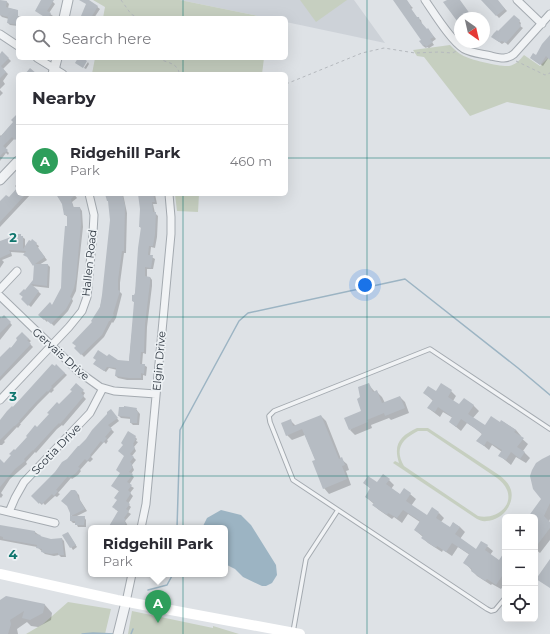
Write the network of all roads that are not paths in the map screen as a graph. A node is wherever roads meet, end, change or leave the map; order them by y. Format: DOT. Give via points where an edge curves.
graph roads {
  1 [pos="68,0"];
  2 [pos="425,0"];
  3 [pos="518,0"];
  4 [pos="550,14"];
  5 [pos="64,16"];
  6 [pos="542,24"];
  7 [pos="0,34"];
  8 [pos="16,45"];
  9 [pos="40,60"];
  10 [pos="57,60"];
  11 [pos="54,71"];
  12 [pos="16,163"];
  13 [pos="0,180"];
  14 [pos="89,196"];
  15 [pos="169,196"];
  16 [pos="17,271"];
  17 [pos="0,289"];
  18 [pos="0,296"];
  19 [pos="52,346"];
  20 [pos="103,388"];
  21 [pos="156,394"];
  22 [pos="0,400"];
  23 [pos="550,429"];
  24 [pos="0,510"];
  25 [pos="338,510"];
  26 [pos="10,512"];
  27 [pos="55,523"];
  28 [pos="142,525"];
  29 [pos="0,574"];
  30 [pos="131,577"];
  31 [pos="126,602"];
  32 [pos="502,602"];
  33 [pos="119,632"];
  34 [pos="295,634"];
  1 -- 5 [label="street"];
  2 -- 6 [label="street" via="463,48 494,57 510,58"];
  3 -- 6 [label="street"];
  4 -- 6 [label="street"];
  7 -- 8 [label="street"];
  9 -- 11 [label="street"];
  10 -- 11 [label="street"];
  12 -- 13 [label="street"];
  14 -- 19 [label="street, Hallen Road" via="94,215 87,297 82,311"];
  15 -- 21 [label="street, Elgin Drive" via="171,234"];
  16 -- 17 [label="street"];
  18 -- 19 [label="street, Gervais Drive"];
  19 -- 20 [label="street, Gervais Drive" via="79,372"];
  19 -- 22 [label="street, Hallen Road"];
  20 -- 21 [label="street, Gervais Drive" via="114,392"];
  20 -- 26 [label="street, Scotia Drive" via="90,413 24,482"];
  21 -- 28 [label="street, Elgin Drive" via="146,504"];
  23 -- 25 [label="lane" via="433,350 426,350 271,413 269,419 293,480"];
  24 -- 26 [label="street"];
  25 -- 32 [label="lane" via="491,611"];
  25 -- 34 [label="lane" via="306,559"];
  26 -- 27 [label="street"];
  29 -- 31 [label="main road"];
  30 -- 31 [label="street"];
  31 -- 33 [label="street"];
  31 -- 34 [label="main road"];
}
